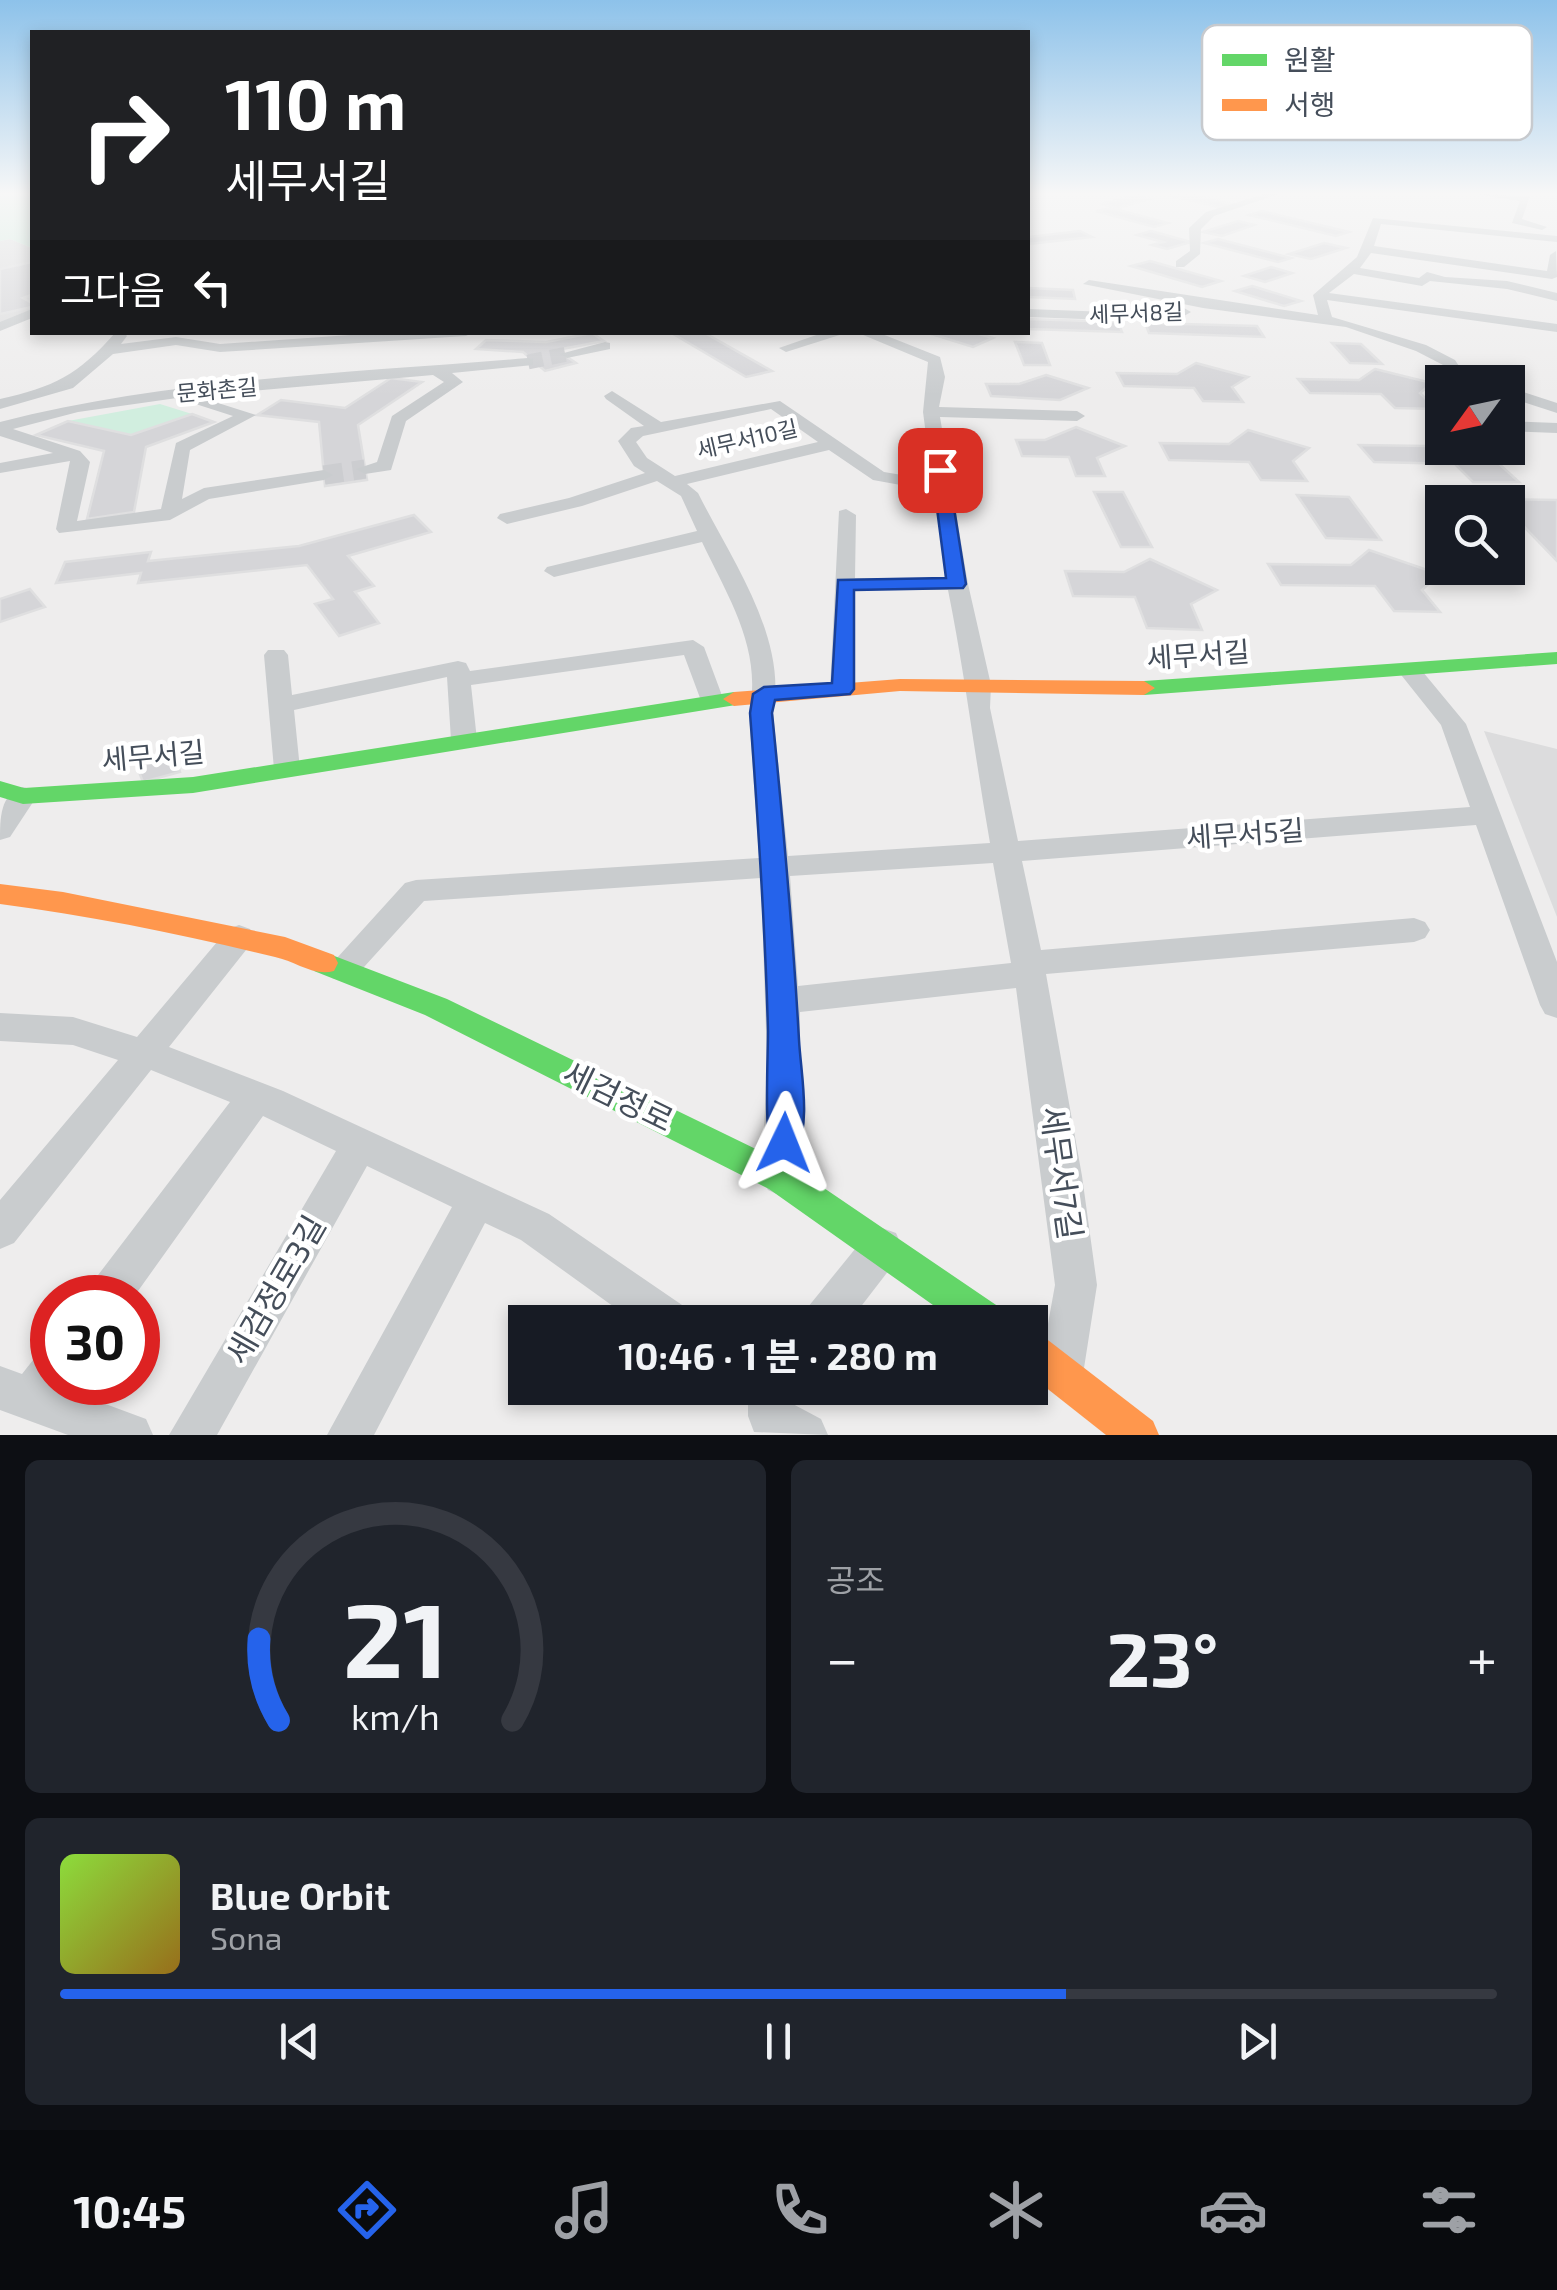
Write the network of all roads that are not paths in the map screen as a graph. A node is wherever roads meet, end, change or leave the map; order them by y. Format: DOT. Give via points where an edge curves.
graph roads {
  1 [pos="1184,261"];
  2 [pos="1356,261"];
  3 [pos="1456,261"];
  4 [pos="1555,261"];
  5 [pos="1180,264"];
  6 [pos="1346,273"];
  7 [pos="1089,284"];
  8 [pos="1319,294"];
  9 [pos="1478,298"];
  10 [pos="1557,298"];
  11 [pos="1505,305"];
  12 [pos="1244,309"];
  13 [pos="1030,313"];
  14 [pos="30,314"];
  15 [pos="1326,319"];
  16 [pos="1529,324"];
  17 [pos="30,326"];
  18 [pos="0,327"];
  19 [pos="1557,328"];
  20 [pos="122,335"];
  21 [pos="420,335"];
  22 [pos="832,335"];
  23 [pos="871,335"];
  24 [pos="0,337"];
  25 [pos="605,346"];
  26 [pos="786,348"];
  27 [pos="110,350"];
  28 [pos="568,354"];
  29 [pos="528,362"];
  30 [pos="1451,365"];
  31 [pos="436,370"];
  32 [pos="169,394"];
  33 [pos="612,396"];
  34 [pos="1525,397"];
  35 [pos="0,404"];
  36 [pos="1554,405"];
  37 [pos="932,412"];
  38 [pos="1077,416"];
  39 [pos="658,427"];
  40 [pos="1525,427"];
  41 [pos="0,428"];
  42 [pos="1557,428"];
  43 [pos="832,444"];
  44 [pos="74,455"];
  45 [pos="0,468"];
  46 [pos="365,469"];
  47 [pos="324,476"];
  48 [pos="666,478"];
  49 [pos="942,486"];
  50 [pos="170,514"];
  51 [pos="846,515"];
  52 [pos="507,518"];
  53 [pos="709,534"];
  54 [pos="554,571"];
  55 [pos="845,584"];
  56 [pos="956,584"];
  57 [pos="276,655"];
  58 [pos="1557,658"];
  59 [pos="1410,671"];
  60 [pos="459,680"];
  61 [pos="979,685"];
  62 [pos="842,689"];
  63 [pos="764,694"];
  64 [pos="712,701"];
  65 [pos="281,705"];
  66 [pos="464,740"];
  67 [pos="288,769"];
  68 [pos="11,792"];
  69 [pos="1487,815"];
  70 [pos="0,830"];
  71 [pos="1004,852"];
  72 [pos="775,868"];
  73 [pos="0,894"];
  74 [pos="1414,930"];
  75 [pos="238,936"];
  76 [pos="344,969"];
  77 [pos="1028,969"];
  78 [pos="782,1000"];
  79 [pos="1557,1004"];
  80 [pos="0,1027"];
  81 [pos="144,1054"];
  82 [pos="256,1096"];
  83 [pos="360,1144"];
  84 [pos="782,1178"];
  85 [pos="478,1199"];
  86 [pos="0,1230"];
  87 [pos="882,1246"];
  88 [pos="124,1275"];
  89 [pos="646,1305"];
  90 [pos="836,1305"];
  91 [pos="965,1305"];
  92 [pos="1048,1364"];
  93 [pos="1061,1373"];
  94 [pos="28,1386"];
  95 [pos="769,1405"];
  96 [pos="130,1435"];
  97 [pos="192,1435"];
  98 [pos="350,1435"];
  99 [pos="805,1435"];
  100 [pos="1140,1435"];
  1 -- 5 [label="street"];
  2 -- 6 [label="street"];
  3 -- 4 [label="street" via="1552,275"];
  6 -- 8 [label="street"];
  6 -- 9 [label="street"];
  6 -- 10 [label="street" via="1507,285"];
  7 -- 12 [label="street"];
  8 -- 15 [label="street"];
  8 -- 16 [label="street"];
  11 -- 16 [label="street"];
  12 -- 13 [label="street, 세무서8길"];
  12 -- 15 [label="street"];
  14 -- 18 [label="street"];
  15 -- 30 [label="street" via="1376,331"];
  16 -- 19 [label="street"];
  17 -- 24 [label="street"];
  20 -- 27 [label="street"];
  21 -- 27 [label="street" via="220,348 176,341"];
  22 -- 26 [label="street"];
  23 -- 37 [label="street" via="935,360"];
  25 -- 28 [label="street"];
  27 -- 35 [label="street" via="64,390"];
  29 -- 31 [label="street, 문화촌길"];
  31 -- 32 [label="street, 문화촌길"];
  31 -- 46 [label="street" via="454,382 398,419 385,466"];
  32 -- 41 [label="street, 문화촌길" via="77,407"];
  32 -- 50 [label="street" via="248,415 182,447"];
  33 -- 39 [label="street, 세무서10길"];
  34 -- 36 [label="street"];
  37 -- 38 [label="street"];
  37 -- 49 [label="street"];
  39 -- 43 [label="street, 세무서10길" via="774,404"];
  39 -- 48 [label="street, 세무서10길" via="627,441 640,462"];
  40 -- 42 [label="street"];
  41 -- 44 [label="street"];
  43 -- 48 [label="street, 세무서10길"];
  43 -- 49 [label="street, 세무서10길" via="879,476"];
  44 -- 45 [label="street"];
  44 -- 50 [label="street" via="81,462 66,528"];
  47 -- 50 [label="street" via="204,494"];
  48 -- 52 [label="street, 세무서10길"];
  48 -- 53 [label="street, 세무서10길" via="689,493"];
  49 -- 56 [label="street"];
  51 -- 55 [label="street"];
  53 -- 54 [label="street"];
  53 -- 63 [label="street, 세무서10길" via="762,644"];
  55 -- 56 [label="street"];
  55 -- 62 [label="street"];
  56 -- 61 [label="street"];
  57 -- 65 [label="street"];
  58 -- 59 [label="street, 세무서길"];
  59 -- 61 [label="street, 세무서길" via="1129,690"];
  59 -- 69 [label="street" via="1454,724"];
  60 -- 64 [label="street" via="693,648"];
  60 -- 65 [label="street" via="458,668"];
  60 -- 66 [label="street"];
  61 -- 62 [label="street, 세무서길"];
  61 -- 71 [label="street, 세무서7길"];
  62 -- 63 [label="street, 세무서길"];
  63 -- 64 [label="street, 세무서길"];
  63 -- 72 [label="street, 세무서10길"];
  64 -- 66 [label="street, 세무서길"];
  65 -- 67 [label="street"];
  66 -- 67 [label="street, 세무서길"];
  67 -- 68 [label="street, 세무서길" via="193,785"];
  68 -- 70 [label="street"];
  69 -- 71 [label="street, 세무서5길"];
  69 -- 79 [label="street"];
  71 -- 72 [label="street"];
  71 -- 77 [label="street, 세무서7길"];
  72 -- 76 [label="street" via="416,891"];
  72 -- 78 [label="street, 세무서10길"];
  73 -- 75 [label="street, 세검정로"];
  74 -- 77 [label="street"];
  75 -- 76 [label="street, 세검정로"];
  75 -- 81 [label="street"];
  76 -- 84 [label="street, 세검정로"];
  77 -- 78 [label="street"];
  77 -- 93 [label="street, 세무서7길" via="1076,1285"];
  78 -- 84 [label="street, 세무서10길"];
  80 -- 81 [label="street" via="73,1032"];
  81 -- 82 [label="street"];
  81 -- 86 [label="street"];
  82 -- 83 [label="street"];
  82 -- 88 [label="street"];
  83 -- 85 [label="street"];
  83 -- 97 [label="street, 세검정로3길"];
  84 -- 87 [label="street, 세검정로"];
  85 -- 89 [label="street" via="535,1227"];
  85 -- 98 [label="street"];
  87 -- 90 [label="street"];
  87 -- 91 [label="street, 세검정로"];
  92 -- 93 [label="street"];
  93 -- 100 [label="street"];
  94 -- 96 [label="street"];
  95 -- 99 [label="street" via="770,1416"];
}
